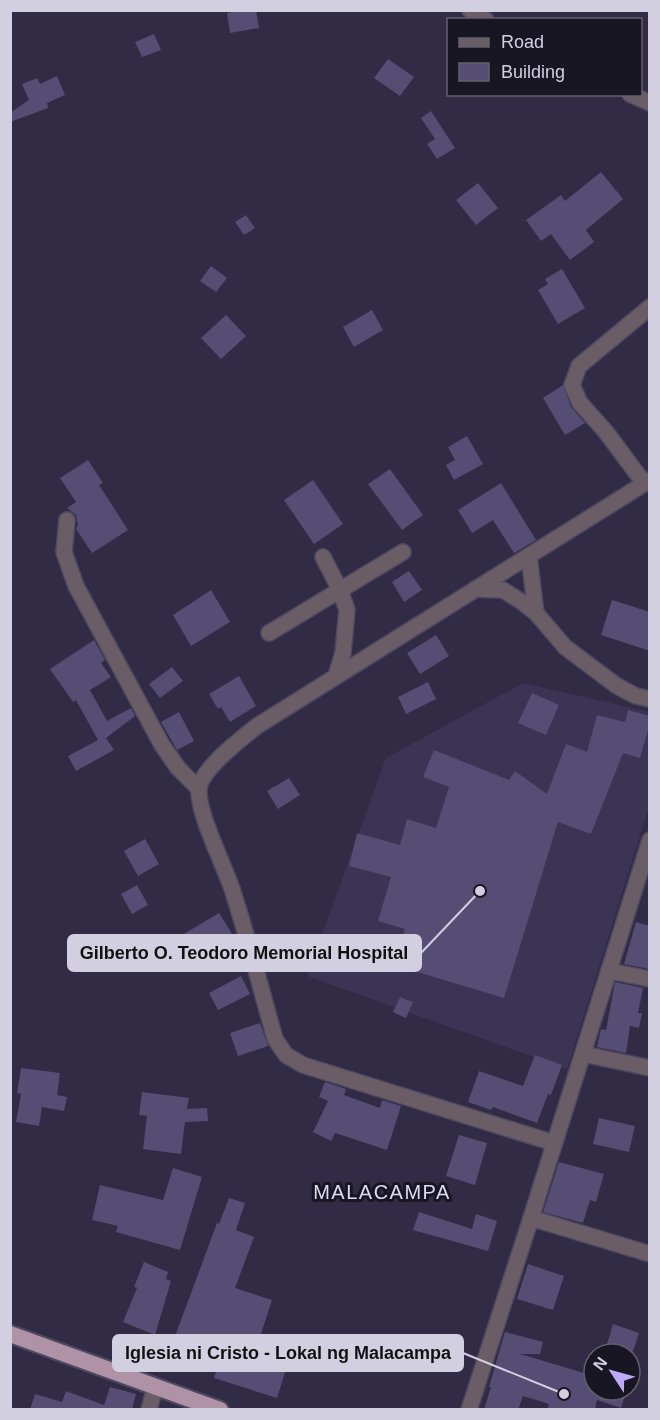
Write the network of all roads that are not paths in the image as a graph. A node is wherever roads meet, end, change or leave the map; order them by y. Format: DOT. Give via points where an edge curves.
graph roads {
  1 [pos="470,10"];
  2 [pos="483,18"];
  3 [pos="634,96"];
  4 [pos="650,104"];
  5 [pos="650,307"];
  6 [pos="647,482"];
  7 [pos="67,520"];
  8 [pos="403,552"];
  9 [pos="529,556"];
  10 [pos="323,557"];
  11 [pos="475,589"];
  12 [pos="340,590"];
  13 [pos="536,613"];
  14 [pos="269,633"];
  15 [pos="336,676"];
  16 [pos="650,699"];
  17 [pos="199,789"];
  18 [pos="650,840"];
  19 [pos="642,891"];
  20 [pos="609,971"];
  21 [pos="650,979"];
  22 [pos="583,1054"];
  23 [pos="650,1068"];
  24 [pos="554,1143"];
  25 [pos="531,1218"];
  26 [pos="650,1254"];
  27 [pos="10,1334"];
  28 [pos="155,1387"];
  29 [pos="149,1410"];
  30 [pos="220,1410"];
  31 [pos="469,1410"];
  1 -- 2 [label="street"];
  3 -- 4 [label="street"];
  5 -- 6 [label="street" via="579,366 572,385 580,402"];
  6 -- 9 [label="street"];
  7 -- 17 [label="street" via="64,552 76,586 162,745"];
  8 -- 12 [label="street"];
  9 -- 11 [label="street"];
  9 -- 13 [label="street"];
  10 -- 12 [label="street"];
  11 -- 13 [label="street" via="503,590"];
  11 -- 15 [label="street"];
  12 -- 14 [label="street"];
  12 -- 15 [label="street" via="347,610 343,653"];
  13 -- 16 [label="street" via="565,647 617,686"];
  15 -- 17 [label="street" via="240,739 204,775"];
  17 -- 24 [label="street" via="201,807 232,889 275,1039 286,1055 303,1065"];
  18 -- 19 [label="street"];
  19 -- 20 [label="street"];
  20 -- 21 [label="street"];
  20 -- 22 [label="street"];
  22 -- 23 [label="street"];
  22 -- 24 [label="street"];
  24 -- 25 [label="street"];
  25 -- 26 [label="street"];
  25 -- 31 [label="street"];
  27 -- 28 [label="highway"];
  28 -- 29 [label="street"];
  28 -- 30 [label="highway"];
}
